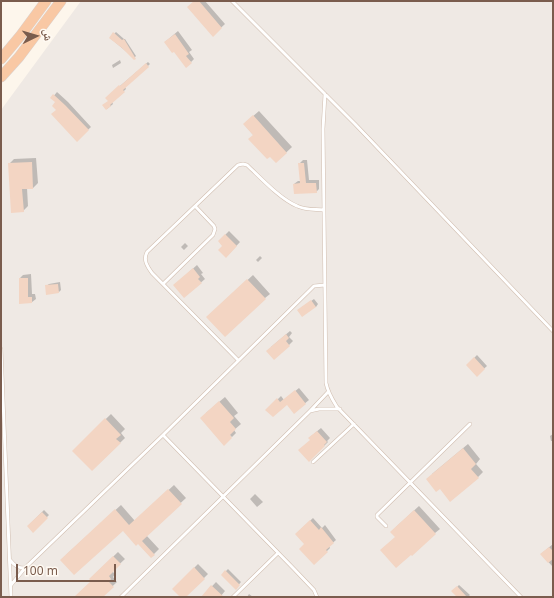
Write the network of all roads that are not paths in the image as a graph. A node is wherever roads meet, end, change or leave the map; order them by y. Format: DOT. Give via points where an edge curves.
graph roads {
  1 [pos="46,1"];
  2 [pos="61,1"];
  3 [pos="232,1"];
  4 [pos="1,59"];
  5 [pos="1,77"];
  6 [pos="325,94"];
  7 [pos="195,206"];
  8 [pos="324,210"];
  9 [pos="163,284"];
  10 [pos="325,285"];
  11 [pos="553,331"];
  12 [pos="1,349"];
  13 [pos="238,360"];
  14 [pos="328,392"];
  15 [pos="340,409"];
  16 [pos="310,411"];
  17 [pos="354,424"];
  18 [pos="470,424"];
  19 [pos="163,435"];
  20 [pos="313,462"];
  21 [pos="411,482"];
  22 [pos="223,497"];
  23 [pos="386,526"];
  24 [pos="278,553"];
  25 [pos="10,560"];
  26 [pos="25,568"];
  27 [pos="11,585"];
  28 [pos="11,597"];
  29 [pos="121,597"];
  30 [pos="233,597"];
  31 [pos="317,597"];
  32 [pos="521,597"];
  1 -- 4 [label="highway"];
  2 -- 5 [label="highway"];
  3 -- 6 [label="lane"];
  6 -- 8 [label="lane"];
  6 -- 11 [label="lane"];
  7 -- 8 [label="lane" via="238,165 243,164 296,206"];
  7 -- 9 [label="lane" via="145,255 147,266"];
  7 -- 9 [label="lane" via="214,226 213,235"];
  8 -- 10 [label="lane"];
  9 -- 13 [label="lane"];
  10 -- 13 [label="lane" via="314,286"];
  10 -- 14 [label="lane"];
  12 -- 25 [label="lane"];
  13 -- 19 [label="lane"];
  14 -- 15 [label="lane"];
  14 -- 16 [label="lane"];
  15 -- 16 [label="lane"];
  15 -- 17 [label="lane"];
  16 -- 22 [label="lane"];
  17 -- 20 [label="lane"];
  17 -- 21 [label="lane"];
  18 -- 21 [label="lane"];
  19 -- 22 [label="lane"];
  19 -- 26 [label="lane"];
  21 -- 23 [label="lane" via="377,514"];
  21 -- 32 [label="lane"];
  22 -- 24 [label="lane"];
  22 -- 29 [label="lane"];
  24 -- 30 [label="lane"];
  24 -- 31 [label="lane" via="314,590"];
  25 -- 26 [label="lane" via="16,566"];
  25 -- 27 [label="lane"];
  26 -- 27 [label="lane"];
  27 -- 28 [label="lane"];
}
